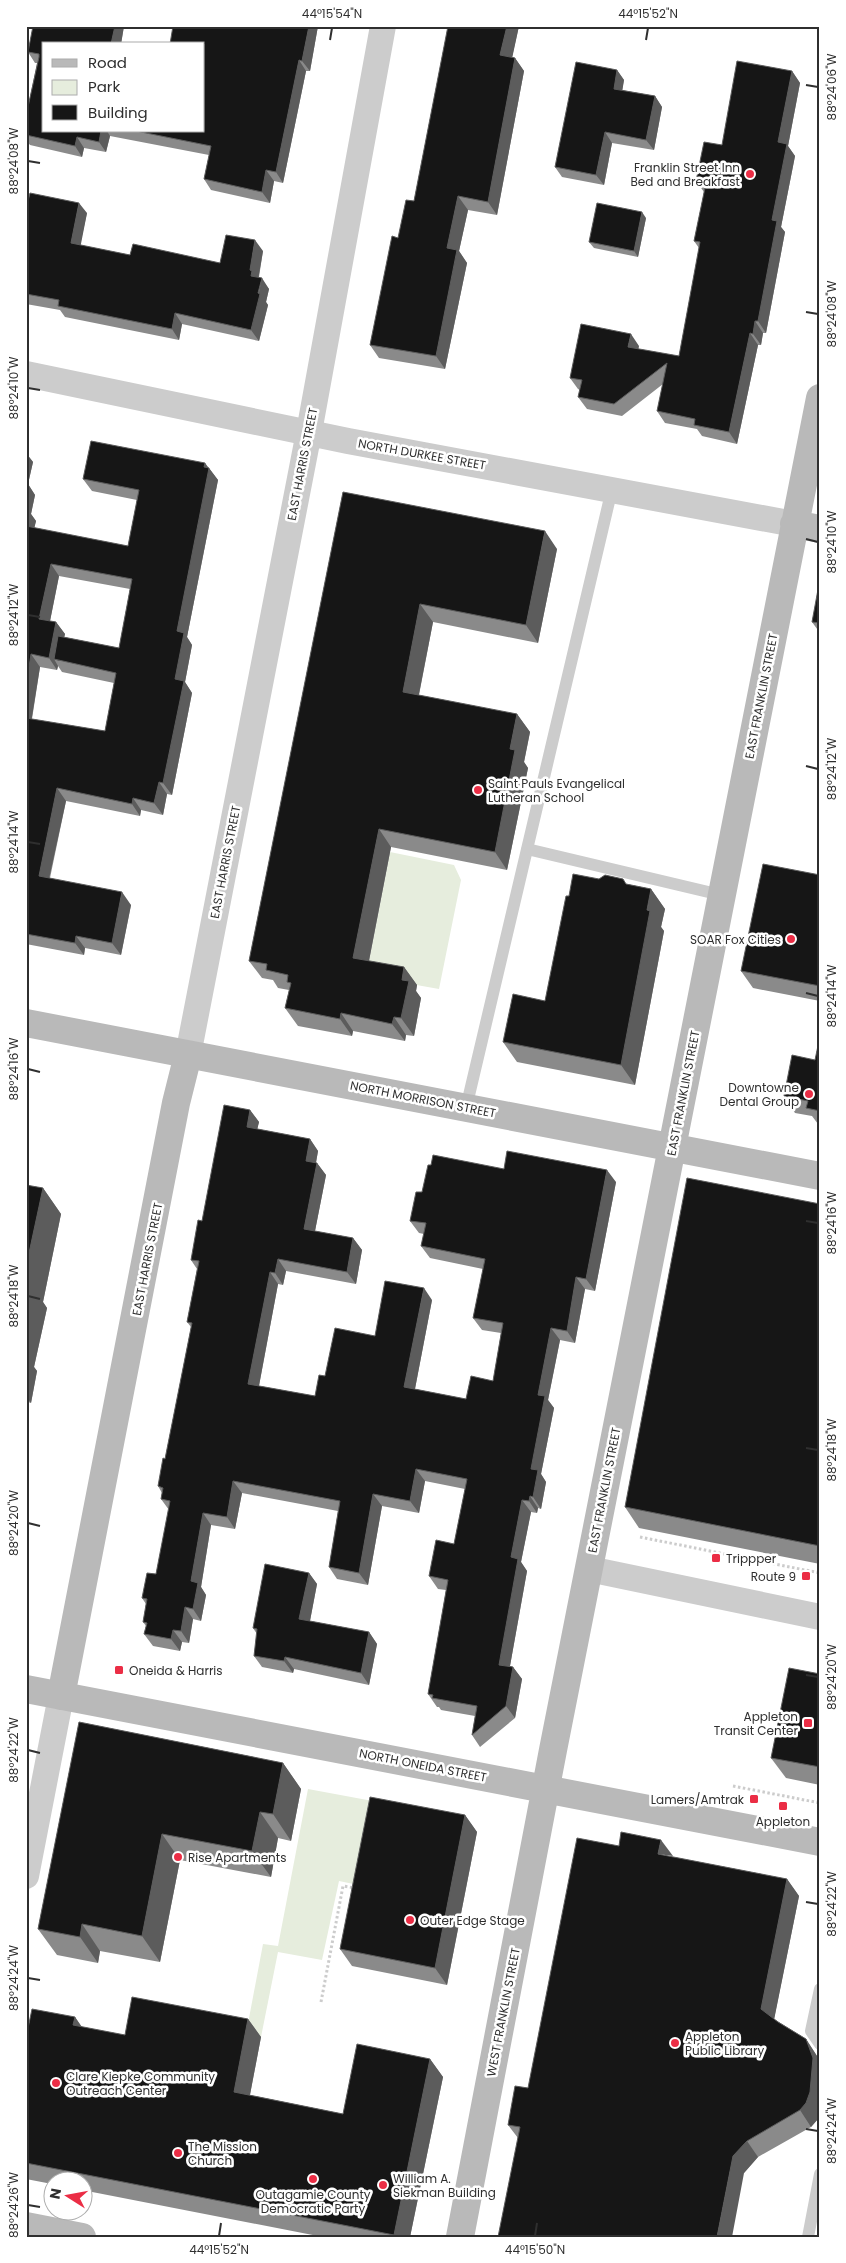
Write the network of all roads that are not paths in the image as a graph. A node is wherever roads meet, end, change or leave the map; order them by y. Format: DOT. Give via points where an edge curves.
graph roads {
  1 [pos="383,26"];
  2 [pos="26,374"];
  3 [pos="820,398"];
  4 [pos="309,432"];
  5 [pos="612,488"];
  6 [pos="807,527"];
  7 [pos="527,849"];
  8 [pos="722,895"];
  9 [pos="26,1023"];
  10 [pos="188,1055"];
  11 [pos="466,1108"];
  12 [pos="673,1146"];
  13 [pos="820,1176"];
  14 [pos="589,1569"];
  15 [pos="820,1617"];
  16 [pos="26,1689"];
  17 [pos="61,1696"];
  18 [pos="546,1788"];
  19 [pos="820,1842"];
  20 [pos="26,1876"];
  21 [pos="820,1989"];
  22 [pos="820,2044"];
  23 [pos="820,2174"];
  24 [pos="26,2226"];
  25 [pos="82,2237"];
  26 [pos="460,2237"];
  27 [pos="808,2237"];
  1 -- 4 [label="street, EAST HARRIS STREET"];
  2 -- 4 [label="street, NORTH DURKEE STREET"];
  3 -- 6 [label="main road, EAST FRANKLIN STREET"];
  4 -- 5 [label="street, NORTH DURKEE STREET"];
  4 -- 10 [label="street, EAST HARRIS STREET"];
  5 -- 6 [label="street, NORTH DURKEE STREET"];
  5 -- 7 [label="lane"];
  6 -- 8 [label="main road, EAST FRANKLIN STREET"];
  7 -- 8 [label="lane"];
  7 -- 11 [label="lane"];
  8 -- 12 [label="main road, EAST FRANKLIN STREET"];
  9 -- 10 [label="main road, NORTH MORRISON STREET"];
  10 -- 11 [label="main road, NORTH MORRISON STREET"];
  10 -- 17 [label="main road, EAST HARRIS STREET"];
  11 -- 12 [label="main road, NORTH MORRISON STREET"];
  12 -- 13 [label="main road, NORTH MORRISON STREET"];
  12 -- 14 [label="main road, EAST FRANKLIN STREET"];
  14 -- 15 [label="street"];
  14 -- 18 [label="main road, EAST FRANKLIN STREET"];
  16 -- 17 [label="main road, NORTH ONEIDA STREET"];
  17 -- 18 [label="main road, NORTH ONEIDA STREET"];
  17 -- 20 [label="street"];
  18 -- 19 [label="main road, NORTH ONEIDA STREET"];
  18 -- 26 [label="main road, WEST FRANKLIN STREET"];
  21 -- 22 [label="lane" via="811,2031"];
  23 -- 27 [label="lane"];
  24 -- 25 [label="main road"];
}
